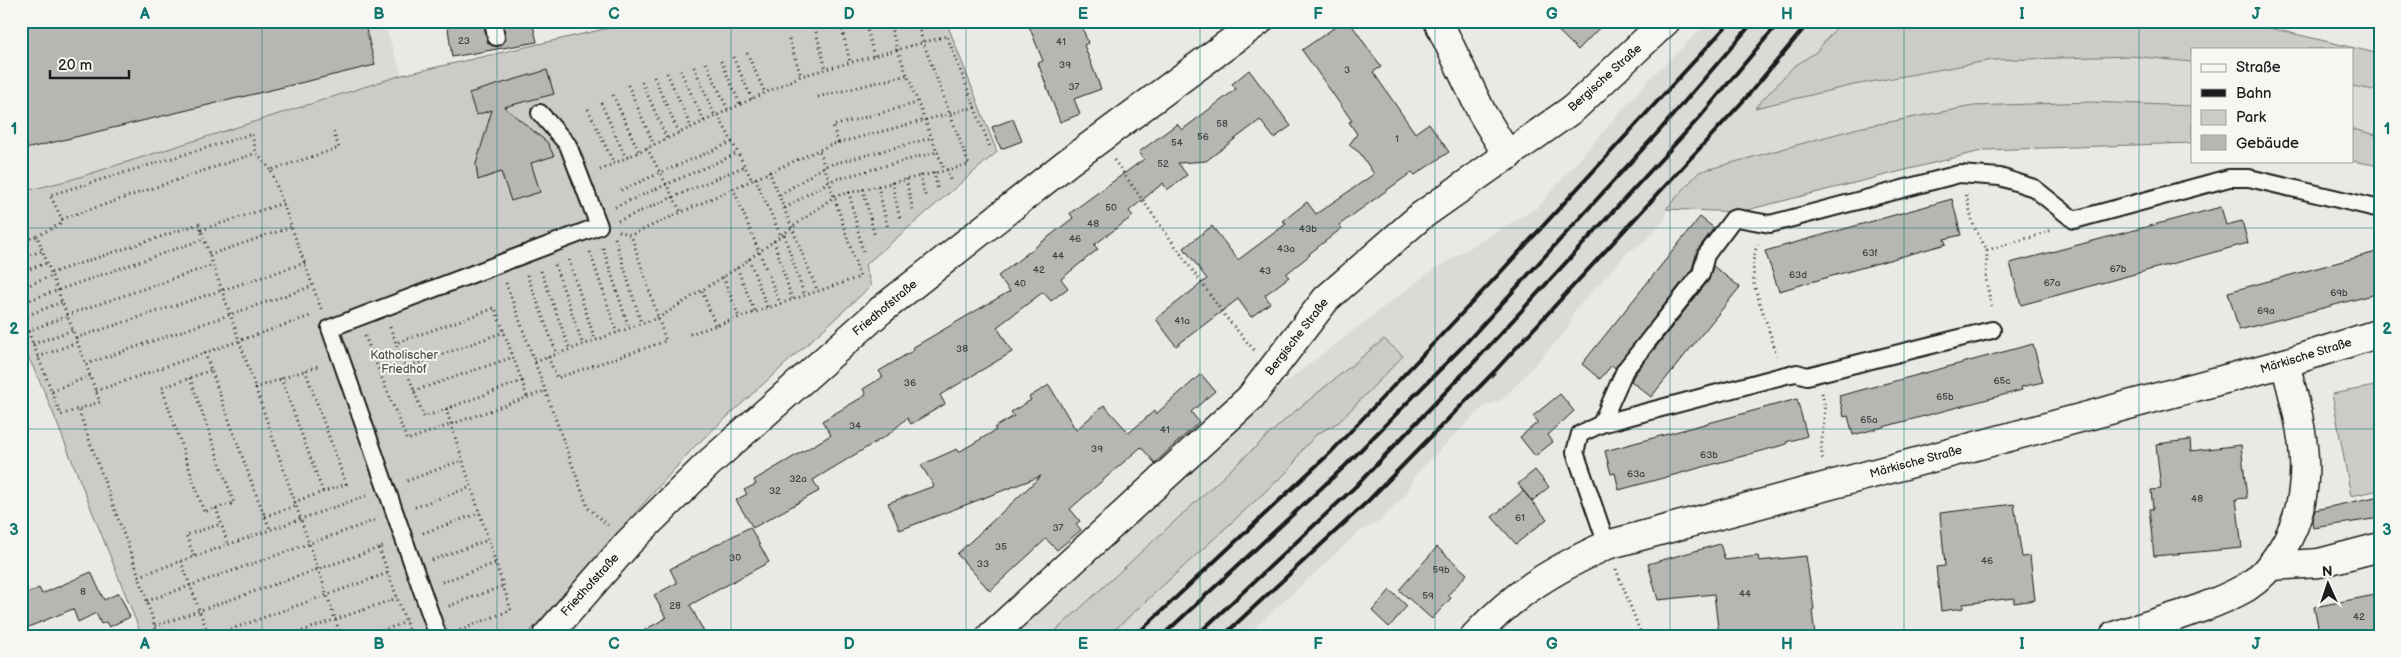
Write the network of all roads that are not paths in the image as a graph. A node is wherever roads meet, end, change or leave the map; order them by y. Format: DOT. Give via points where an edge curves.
graph roads {
  1 [pos="1259,21"];
  2 [pos="1438,21"];
  3 [pos="1666,21"];
  4 [pos="540,113"];
  5 [pos="1508,156"];
  6 [pos="2380,209"];
  7 [pos="1992,330"];
  8 [pos="2380,333"];
  9 [pos="2285,363"];
  10 [pos="1601,424"];
  11 [pos="1607,545"];
  12 [pos="2380,547"];
  13 [pos="2271,566"];
  14 [pos="446,634"];
  15 [pos="547,636"];
  16 [pos="991,636"];
  17 [pos="1475,636"];
  18 [pos="2114,636"];
  1 -- 15 [label="street, Friedhofstraße" via="1099,139 880,311 708,464 629,542"];
  2 -- 5 [label="street" via="1482,113"];
  3 -- 5 [label="street, Bergische Straße" via="1574,108"];
  4 -- 14 [label="lane" via="568,145 600,225 330,328 429,613"];
  5 -- 16 [label="street, Bergische Straße" via="1421,216 1326,299 1250,398"];
  6 -- 10 [label="lane" via="2249,178 2229,178 2074,220 2034,188 2000,177 1959,174 1770,224 1733,219 1706,255 1701,274 1625,370"];
  7 -- 10 [label="lane" via="1807,376 1786,374"];
  8 -- 9 [label="street, Märkische Straße"];
  9 -- 11 [label="street, Märkische Straße"];
  9 -- 13 [label="street" via="2305,459 2304,487 2299,516"];
  10 -- 11 [label="lane" via="1580,434 1575,452"];
  11 -- 17 [label="street, Märkische Straße" via="1565,564 1520,593"];
  12 -- 13 [label="street" via="2319,563"];
  13 -- 18 [label="street" via="2248,586 2218,601"];
}
